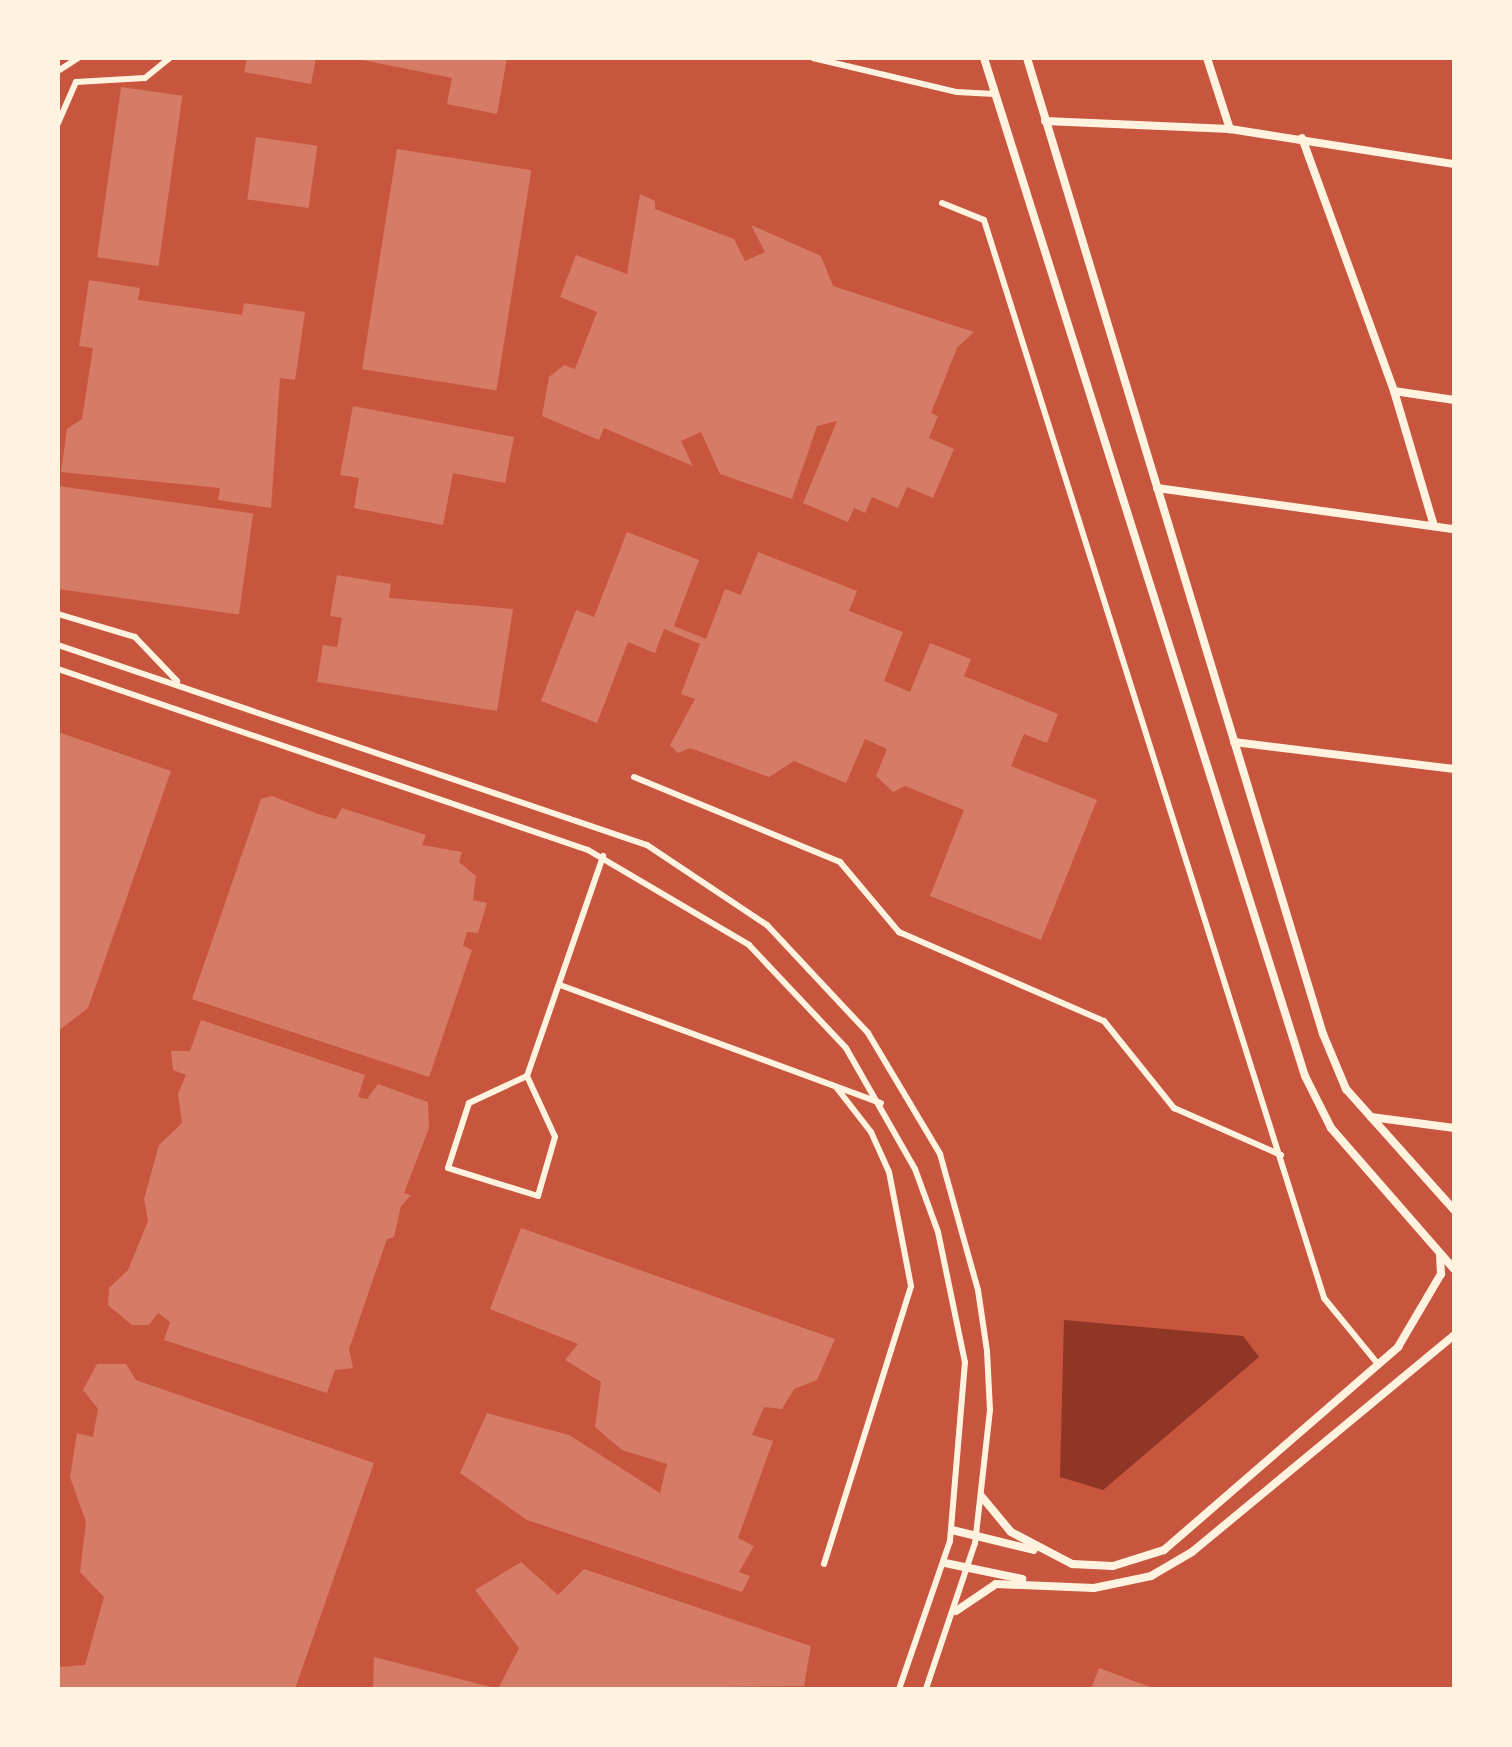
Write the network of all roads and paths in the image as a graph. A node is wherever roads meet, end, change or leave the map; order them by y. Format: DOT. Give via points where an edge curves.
graph roads {
  1 [pos="78,58"];
  2 [pos="170,58"];
  3 [pos="813,58"];
  4 [pos="984,58"];
  5 [pos="1027,58"];
  6 [pos="1207,58"];
  7 [pos="58,71"];
  8 [pos="995,94"];
  9 [pos="1045,121"];
  10 [pos="58,123"];
  11 [pos="1230,129"];
  12 [pos="1302,138"];
  13 [pos="1454,164"];
  14 [pos="942,203"];
  15 [pos="1394,391"];
  16 [pos="1454,400"];
  17 [pos="1157,488"];
  18 [pos="1434,526"];
  19 [pos="1454,529"];
  20 [pos="58,614"];
  21 [pos="58,645"];
  22 [pos="58,669"];
  23 [pos="179,684"];
  24 [pos="1234,742"];
  25 [pos="1454,769"];
  26 [pos="634,777"];
  27 [pos="603,856"];
  28 [pos="560,985"];
  29 [pos="527,1076"];
  30 [pos="836,1087"];
  31 [pos="881,1103"];
  32 [pos="1370,1117"];
  33 [pos="1454,1128"];
  34 [pos="1281,1155"];
  35 [pos="1454,1210"];
  36 [pos="1440,1253"];
  37 [pos="1454,1269"];
  38 [pos="1454,1335"];
  39 [pos="1378,1364"];
  40 [pos="982,1497"];
  41 [pos="952,1530"];
  42 [pos="976,1537"];
  43 [pos="1039,1551"];
  44 [pos="945,1563"];
  45 [pos="824,1564"];
  46 [pos="969,1567"];
  47 [pos="1035,1582"];
  48 [pos="956,1611"];
  49 [pos="899,1689"];
  50 [pos="926,1689"];
  1 -- 7 [label="lane"];
  2 -- 10 [label="lane" via="145,78 76,82"];
  3 -- 8 [label="lane" via="957,92"];
  4 -- 8 [label="street"];
  5 -- 9 [label="street"];
  6 -- 11 [label="street"];
  8 -- 36 [label="street" via="1305,1076 1331,1128"];
  9 -- 11 [label="street"];
  9 -- 17 [label="street"];
  11 -- 12 [label="street"];
  12 -- 13 [label="street"];
  12 -- 15 [label="street"];
  14 -- 34 [label="lane" via="984,220"];
  15 -- 16 [label="street"];
  15 -- 18 [label="street"];
  17 -- 18 [label="street"];
  17 -- 24 [label="street"];
  18 -- 19 [label="street"];
  20 -- 23 [label="lane" via="135,637"];
  21 -- 23 [label="lane"];
  22 -- 27 [label="lane"];
  23 -- 40 [label="lane" via="647,845 711,884 813,968 868,1033 940,1154 978,1290 987,1351 990,1410"];
  24 -- 25 [label="street"];
  24 -- 32 [label="street" via="1323,1034 1346,1089"];
  26 -- 34 [label="lane" via="840,862 899,932 1104,1021 1174,1108"];
  27 -- 28 [label="lane"];
  27 -- 31 [label="lane" via="749,945 846,1048"];
  28 -- 29 [label="lane"];
  28 -- 30 [label="lane"];
  29 -- 29 [label="lane" via="469,1103 448,1168 538,1196 555,1137"];
  30 -- 31 [label="lane"];
  30 -- 45 [label="lane" via="871,1132 889,1172 911,1286"];
  31 -- 41 [label="lane" via="938,1232 965,1362"];
  32 -- 33 [label="street"];
  32 -- 35 [label="street"];
  34 -- 39 [label="lane" via="1324,1298"];
  36 -- 37 [label="street"];
  36 -- 39 [label="street" via="1441,1274 1398,1347"];
  38 -- 47 [label="street" via="1192,1552 1151,1576 1094,1588"];
  39 -- 43 [label="street" via="1164,1550 1113,1566 1072,1564"];
  40 -- 42 [label="lane"];
  40 -- 43 [label="street"];
  41 -- 42 [label="street"];
  41 -- 44 [label="lane"];
  42 -- 43 [label="street"];
  42 -- 46 [label="lane"];
  44 -- 46 [label="street"];
  44 -- 49 [label="lane"];
  46 -- 47 [label="street"];
  46 -- 48 [label="lane"];
  47 -- 48 [label="street" via="996,1584"];
  48 -- 50 [label="lane"];
}
